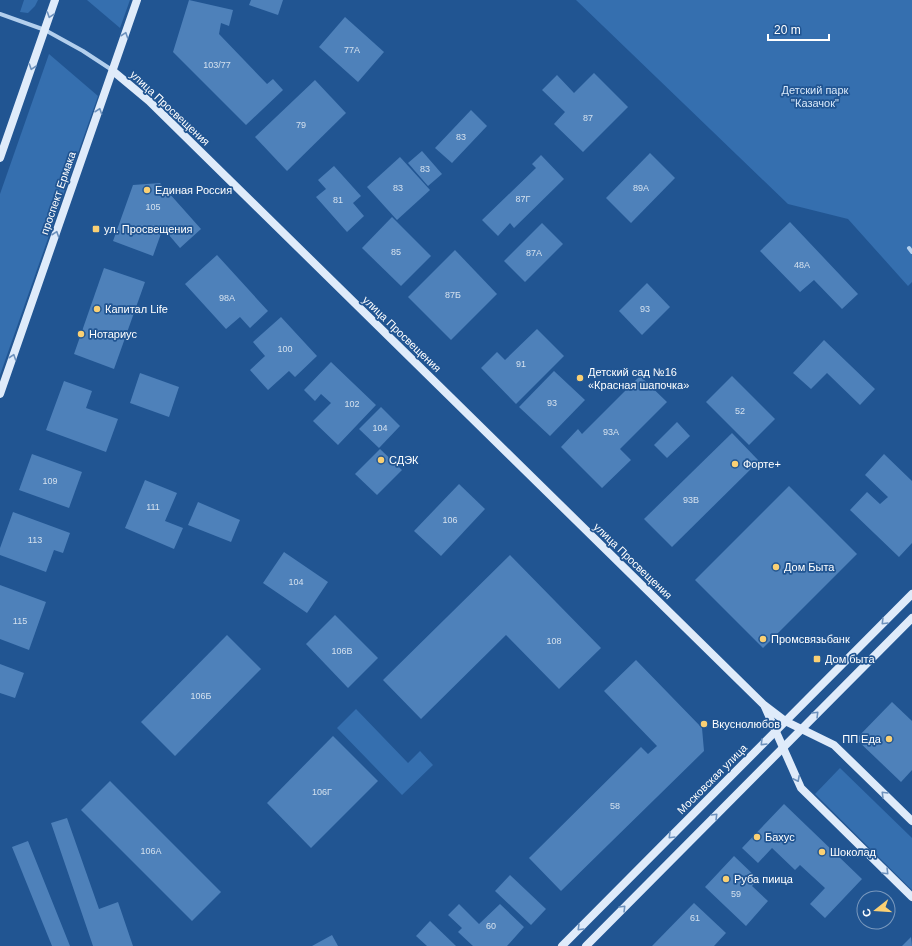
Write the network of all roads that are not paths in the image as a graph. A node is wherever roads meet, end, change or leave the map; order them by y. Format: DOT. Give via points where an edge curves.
graph roads {
  1 [pos="55,0"];
  2 [pos="138,0"];
  3 [pos="0,14"];
  4 [pos="45,30"];
  5 [pos="113,71"];
  6 [pos="0,158"];
  7 [pos="0,394"];
  8 [pos="912,594"];
  9 [pos="912,618"];
  10 [pos="764,705"];
  11 [pos="785,721"];
  12 [pos="802,728"];
  13 [pos="776,730"];
  14 [pos="782,748"];
  15 [pos="912,821"];
  16 [pos="912,897"];
  17 [pos="562,946"];
  18 [pos="586,946"];
  1 -- 4 [label="main road, one-way"];
  5 -- 2 [label="main road, проспект Ермака, one-way"];
  3 -- 4 [label="street, улица Просвещения"];
  4 -- 5 [label="street, улица Просвещения"];
  4 -- 6 [label="main road, one-way"];
  7 -- 5 [label="main road, проспект Ермака, one-way"];
  5 -- 10 [label="main road, улица Просвещения" via="149,101"];
  8 -- 11 [label="main road, Московская улица, one-way"];
  12 -- 9 [label="main road, one-way"];
  10 -- 11 [label="main road, улица Просвещения"];
  10 -- 13 [label="main road, улица Просвещения"];
  11 -- 12 [label="main road, улица Просвещения"];
  11 -- 13 [label="main road, Московская улица"];
  12 -- 14 [label="main road"];
  15 -- 12 [label="main road, улица Просвещения, one-way" via="834,744"];
  13 -- 14 [label="main road, улица Просвещения"];
  13 -- 17 [label="main road, Московская улица, one-way"];
  14 -- 16 [label="main road, улица Просвещения, one-way" via="801,788"];
  18 -- 14 [label="main road, one-way"];
}
